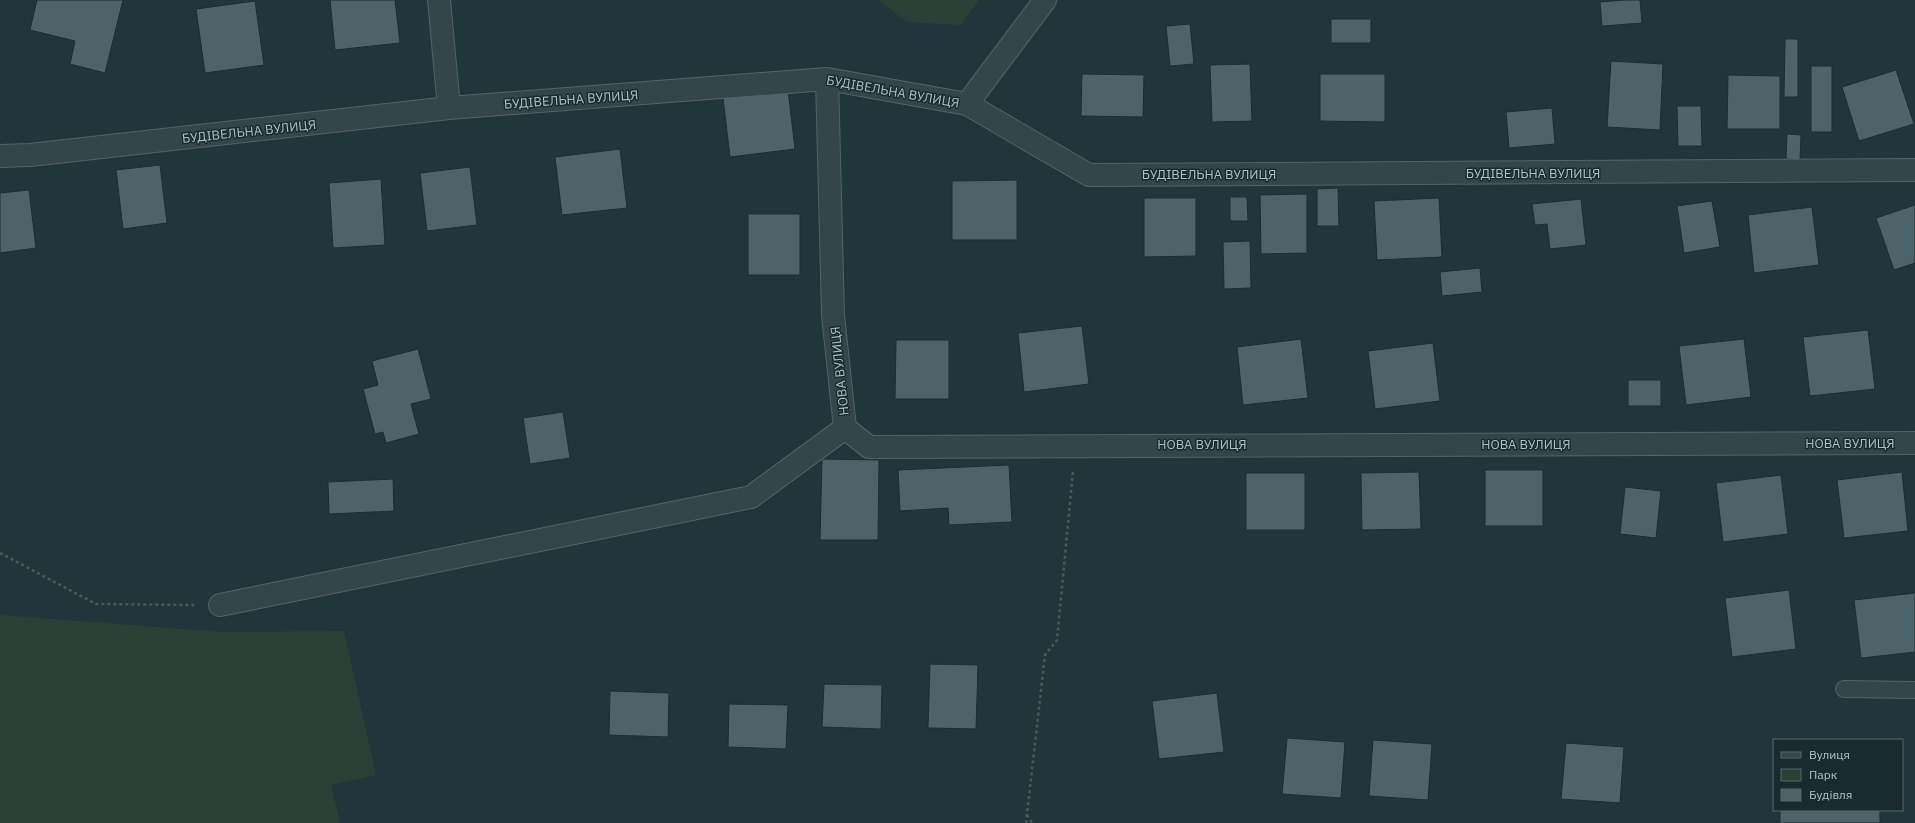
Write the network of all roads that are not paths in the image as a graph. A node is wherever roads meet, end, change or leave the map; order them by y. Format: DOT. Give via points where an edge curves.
graph roads {
  1 [pos="439,0"];
  2 [pos="1045,0"];
  3 [pos="827,78"];
  4 [pos="967,104"];
  5 [pos="449,108"];
  6 [pos="0,156"];
  7 [pos="1915,170"];
  8 [pos="845,428"];
  9 [pos="1915,443"];
  10 [pos="220,605"];
  11 [pos="1844,689"];
  12 [pos="1915,690"];
  1 -- 5 [label="street"];
  2 -- 4 [label="street"];
  3 -- 4 [label="street, БУДІВЕЛЬНА ВУЛИЦЯ"];
  3 -- 5 [label="street, БУДІВЕЛЬНА ВУЛИЦЯ"];
  3 -- 8 [label="street, НОВА ВУЛИЦЯ" via="832,315"];
  4 -- 7 [label="street, БУДІВЕЛЬНА ВУЛИЦЯ" via="1089,175"];
  5 -- 6 [label="street, БУДІВЕЛЬНА ВУЛИЦЯ" via="30,155"];
  8 -- 9 [label="street, НОВА ВУЛИЦЯ" via="869,446"];
  8 -- 10 [label="street" via="751,497"];
  11 -- 12 [label="lane"];
}
